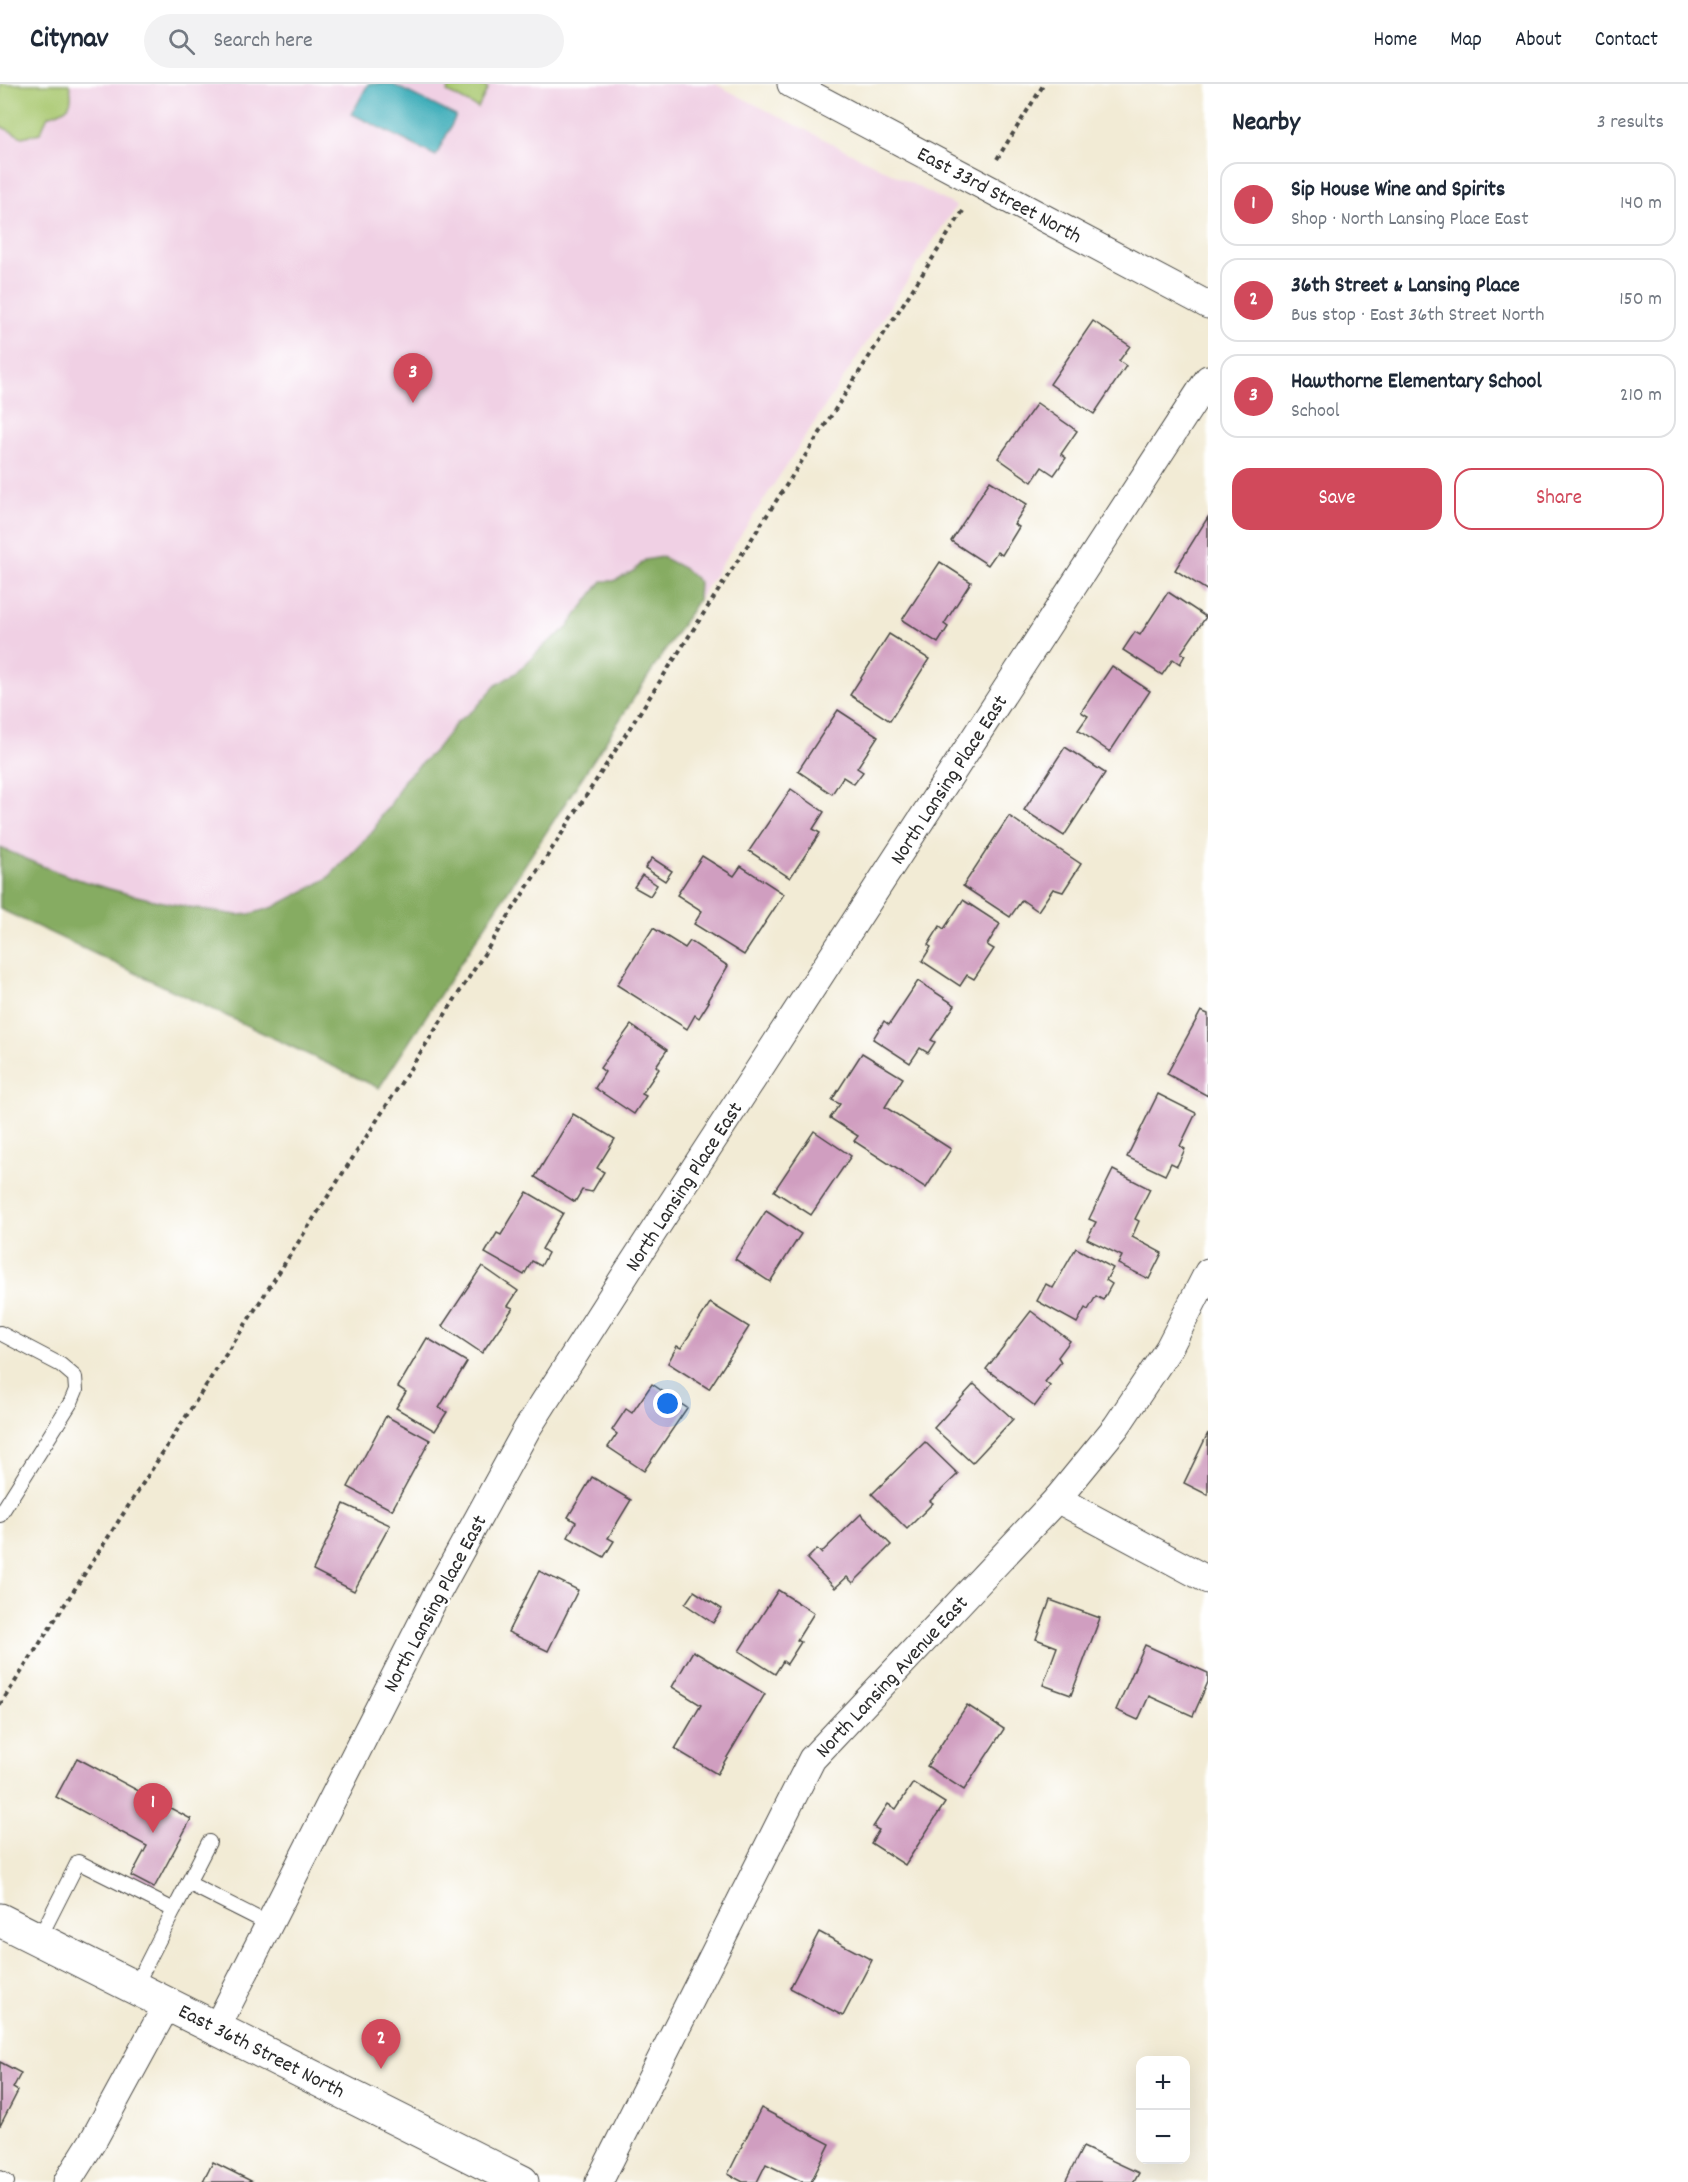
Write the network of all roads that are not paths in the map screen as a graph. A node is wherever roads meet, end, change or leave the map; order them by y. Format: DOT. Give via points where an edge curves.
graph roads {
  1 [pos="791,84"];
  2 [pos="1208,305"];
  3 [pos="1208,379"];
  4 [pos="1208,1272"];
  5 [pos="0,1333"];
  6 [pos="1057,1499"];
  7 [pos="0,1515"];
  8 [pos="1208,1580"];
  9 [pos="209,1842"];
  10 [pos="188,1883"];
  11 [pos="174,1910"];
  12 [pos="0,1920"];
  13 [pos="269,1924"];
  14 [pos="39,1939"];
  15 [pos="135,1987"];
  16 [pos="168,2003"];
  17 [pos="217,2027"];
  18 [pos="0,2178"];
  19 [pos="7,2182"];
  20 [pos="67,2182"];
  21 [pos="522,2182"];
  22 [pos="599,2182"];
  1 -- 2 [label="street, East 33rd Street North"];
  3 -- 13 [label="street, North Lansing Place East" via="527,1429 434,1599"];
  4 -- 6 [label="street, North Lansing Avenue East" via="1169,1348 1116,1427"];
  5 -- 7 [label="lane" via="61,1365 75,1377 76,1390"];
  6 -- 8 [label="street"];
  6 -- 22 [label="street, North Lansing Avenue East" via="812,1759"];
  9 -- 10 [label="lane"];
  10 -- 11 [label="lane"];
  10 -- 13 [label="lane"];
  11 -- 14 [label="lane" via="78,1862"];
  11 -- 15 [label="lane"];
  12 -- 14 [label="main road, East 36th Street North"];
  13 -- 17 [label="street, North Lansing Place East"];
  14 -- 15 [label="main road, East 36th Street North"];
  15 -- 16 [label="main road, East 36th Street North"];
  16 -- 17 [label="main road, East 36th Street North"];
  16 -- 20 [label="street"];
  17 -- 21 [label="main road, East 36th Street North"];
  18 -- 19 [label="lane"];
}
